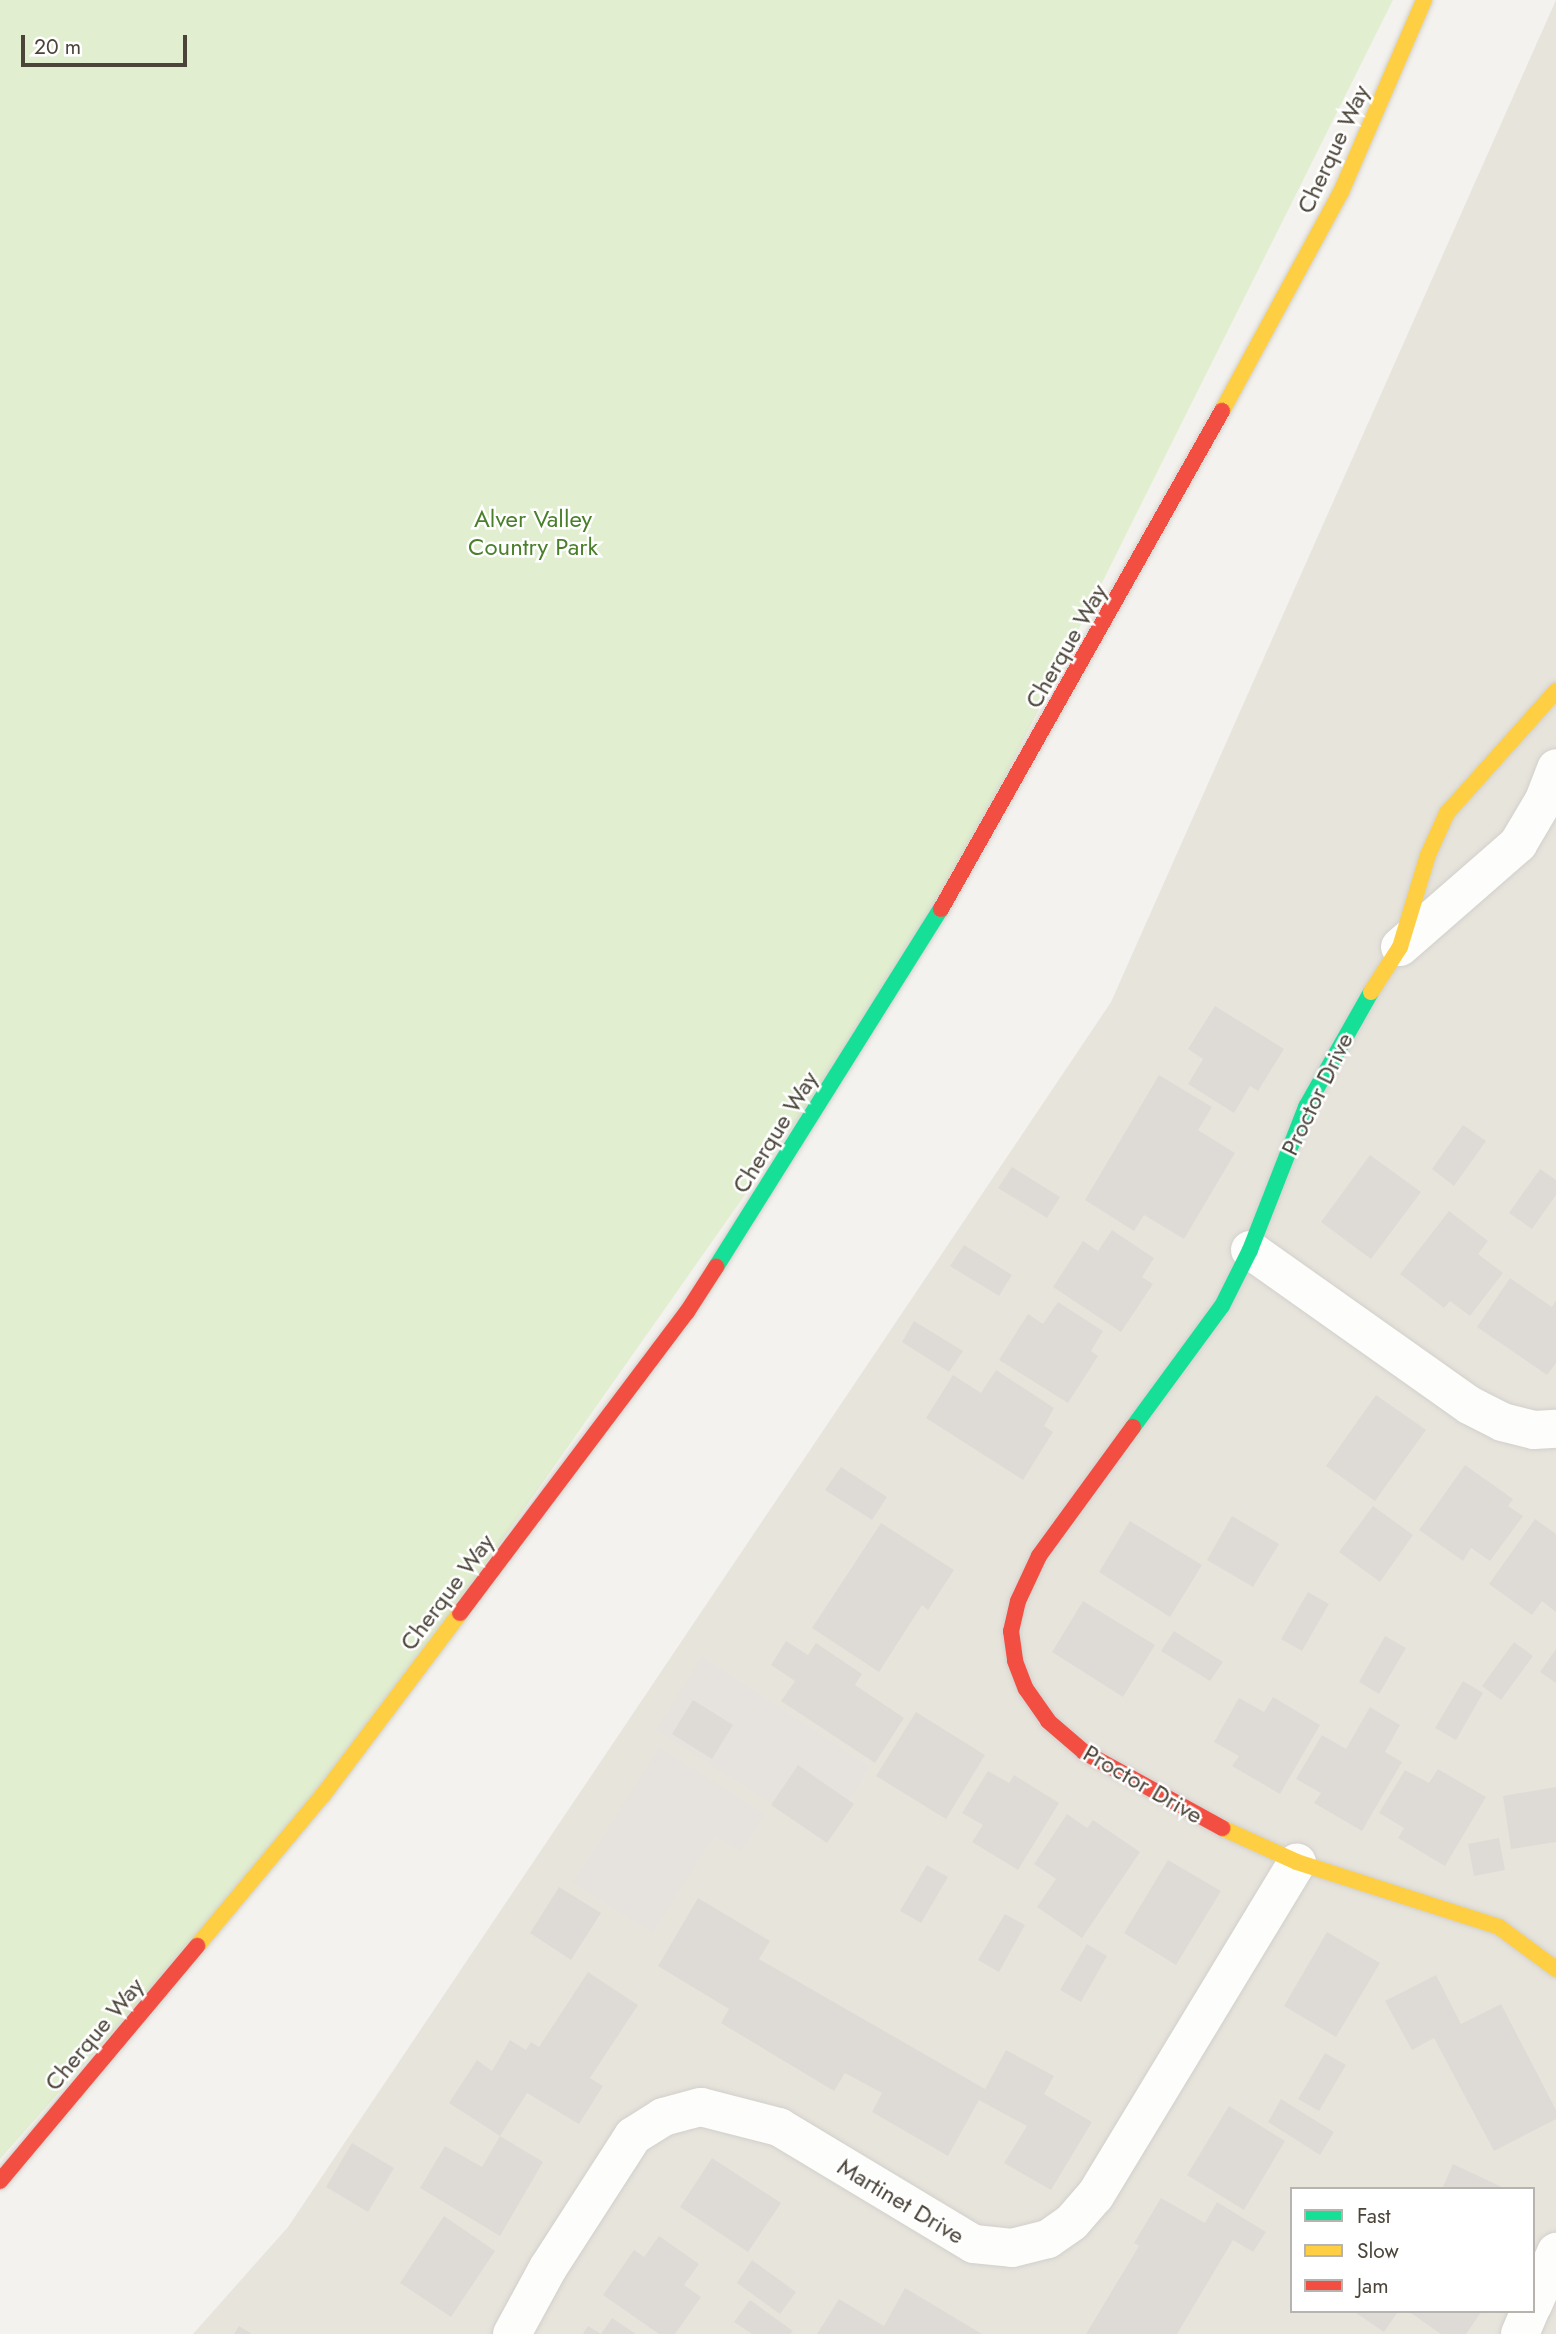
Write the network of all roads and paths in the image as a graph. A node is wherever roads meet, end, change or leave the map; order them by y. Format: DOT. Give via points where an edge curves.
graph roads {
  1 [pos="1424,0"];
  2 [pos="1556,691"];
  3 [pos="1556,768"];
  4 [pos="1400,947"];
  5 [pos="1250,1250"];
  6 [pos="1556,1429"];
  7 [pos="1297,1862"];
  8 [pos="1556,1969"];
  9 [pos="0,2181"];
  10 [pos="1556,2252"];
  11 [pos="1535,2300"];
  12 [pos="1529,2313"];
  13 [pos="513,2334"];
  14 [pos="1520,2334"];
  1 -- 9 [label="street, Cherque Way" via="1341,192 1135,571 922,943 687,1312 323,1795"];
  2 -- 4 [label="street, Proctor Drive" via="1447,813 1428,855"];
  3 -- 4 [label="street, Proctor Drive" via="1544,800 1518,844"];
  4 -- 5 [label="street, Proctor Drive" via="1354,1016 1306,1107"];
  5 -- 6 [label="street" via="1469,1405 1502,1422 1534,1430"];
  5 -- 7 [label="street, Proctor Drive" via="1222,1306 1183,1363 1039,1556 1018,1601 1011,1631 1015,1661 1026,1689 1048,1721 1084,1752 1208,1822"];
  7 -- 8 [label="street, Proctor Drive" via="1499,1927"];
  7 -- 13 [label="street, Martinet Drive" via="1095,2196 1072,2222 1048,2239 1012,2248 974,2244 779,2127 701,2107 663,2117 633,2136 548,2267"];
  10 -- 11 [label="street"];
  12 -- 14 [label="street"];
}
